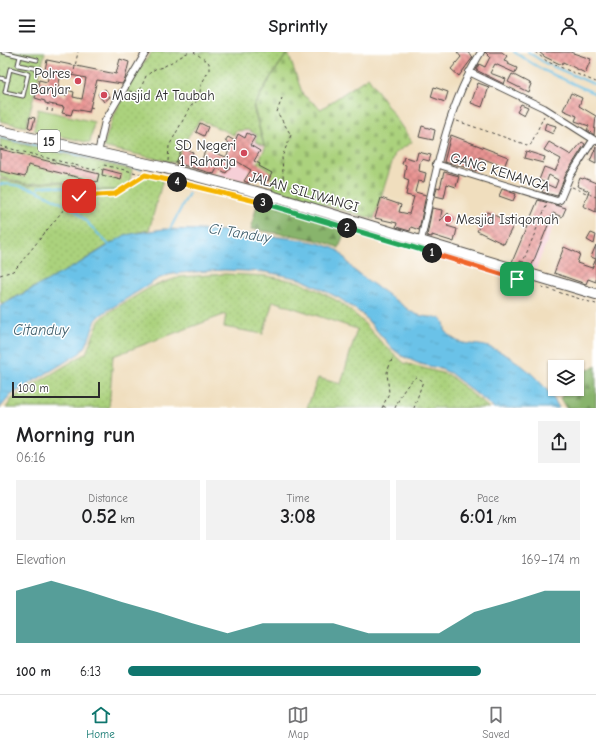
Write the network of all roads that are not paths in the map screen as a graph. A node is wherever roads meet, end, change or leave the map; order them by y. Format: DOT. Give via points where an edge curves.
graph roads {
  1 [pos="3,52"];
  2 [pos="146,52"];
  3 [pos="478,53"];
  4 [pos="20,56"];
  5 [pos="37,60"];
  6 [pos="18,65"];
  7 [pos="39,69"];
  8 [pos="17,71"];
  9 [pos="469,72"];
  10 [pos="0,78"];
  11 [pos="8,80"];
  12 [pos="0,131"];
  13 [pos="595,141"];
  14 [pos="93,149"];
  15 [pos="436,164"];
  16 [pos="421,241"];
  17 [pos="596,294"];
  1 -- 4 [label="lane"];
  2 -- 14 [label="street" via="105,121"];
  3 -- 9 [label="street"];
  4 -- 5 [label="lane"];
  4 -- 6 [label="lane"];
  6 -- 7 [label="lane"];
  6 -- 8 [label="lane"];
  8 -- 11 [label="lane" via="10,70"];
  8 -- 11 [label="lane" via="28,74 23,96 5,92"];
  9 -- 13 [label="street" via="547,110"];
  9 -- 15 [label="street"];
  10 -- 11 [label="lane"];
  12 -- 14 [label="highway, JALAN SILIWANGI / 15" via="32,134"];
  13 -- 15 [label="street, GANG KENANGA" via="566,184 560,200 556,201"];
  14 -- 16 [label="highway, JALAN SILIWANGI / 15" via="282,199"];
  15 -- 16 [label="street"];
  16 -- 17 [label="highway, JALAN SILIWANGI / 15"];
}
